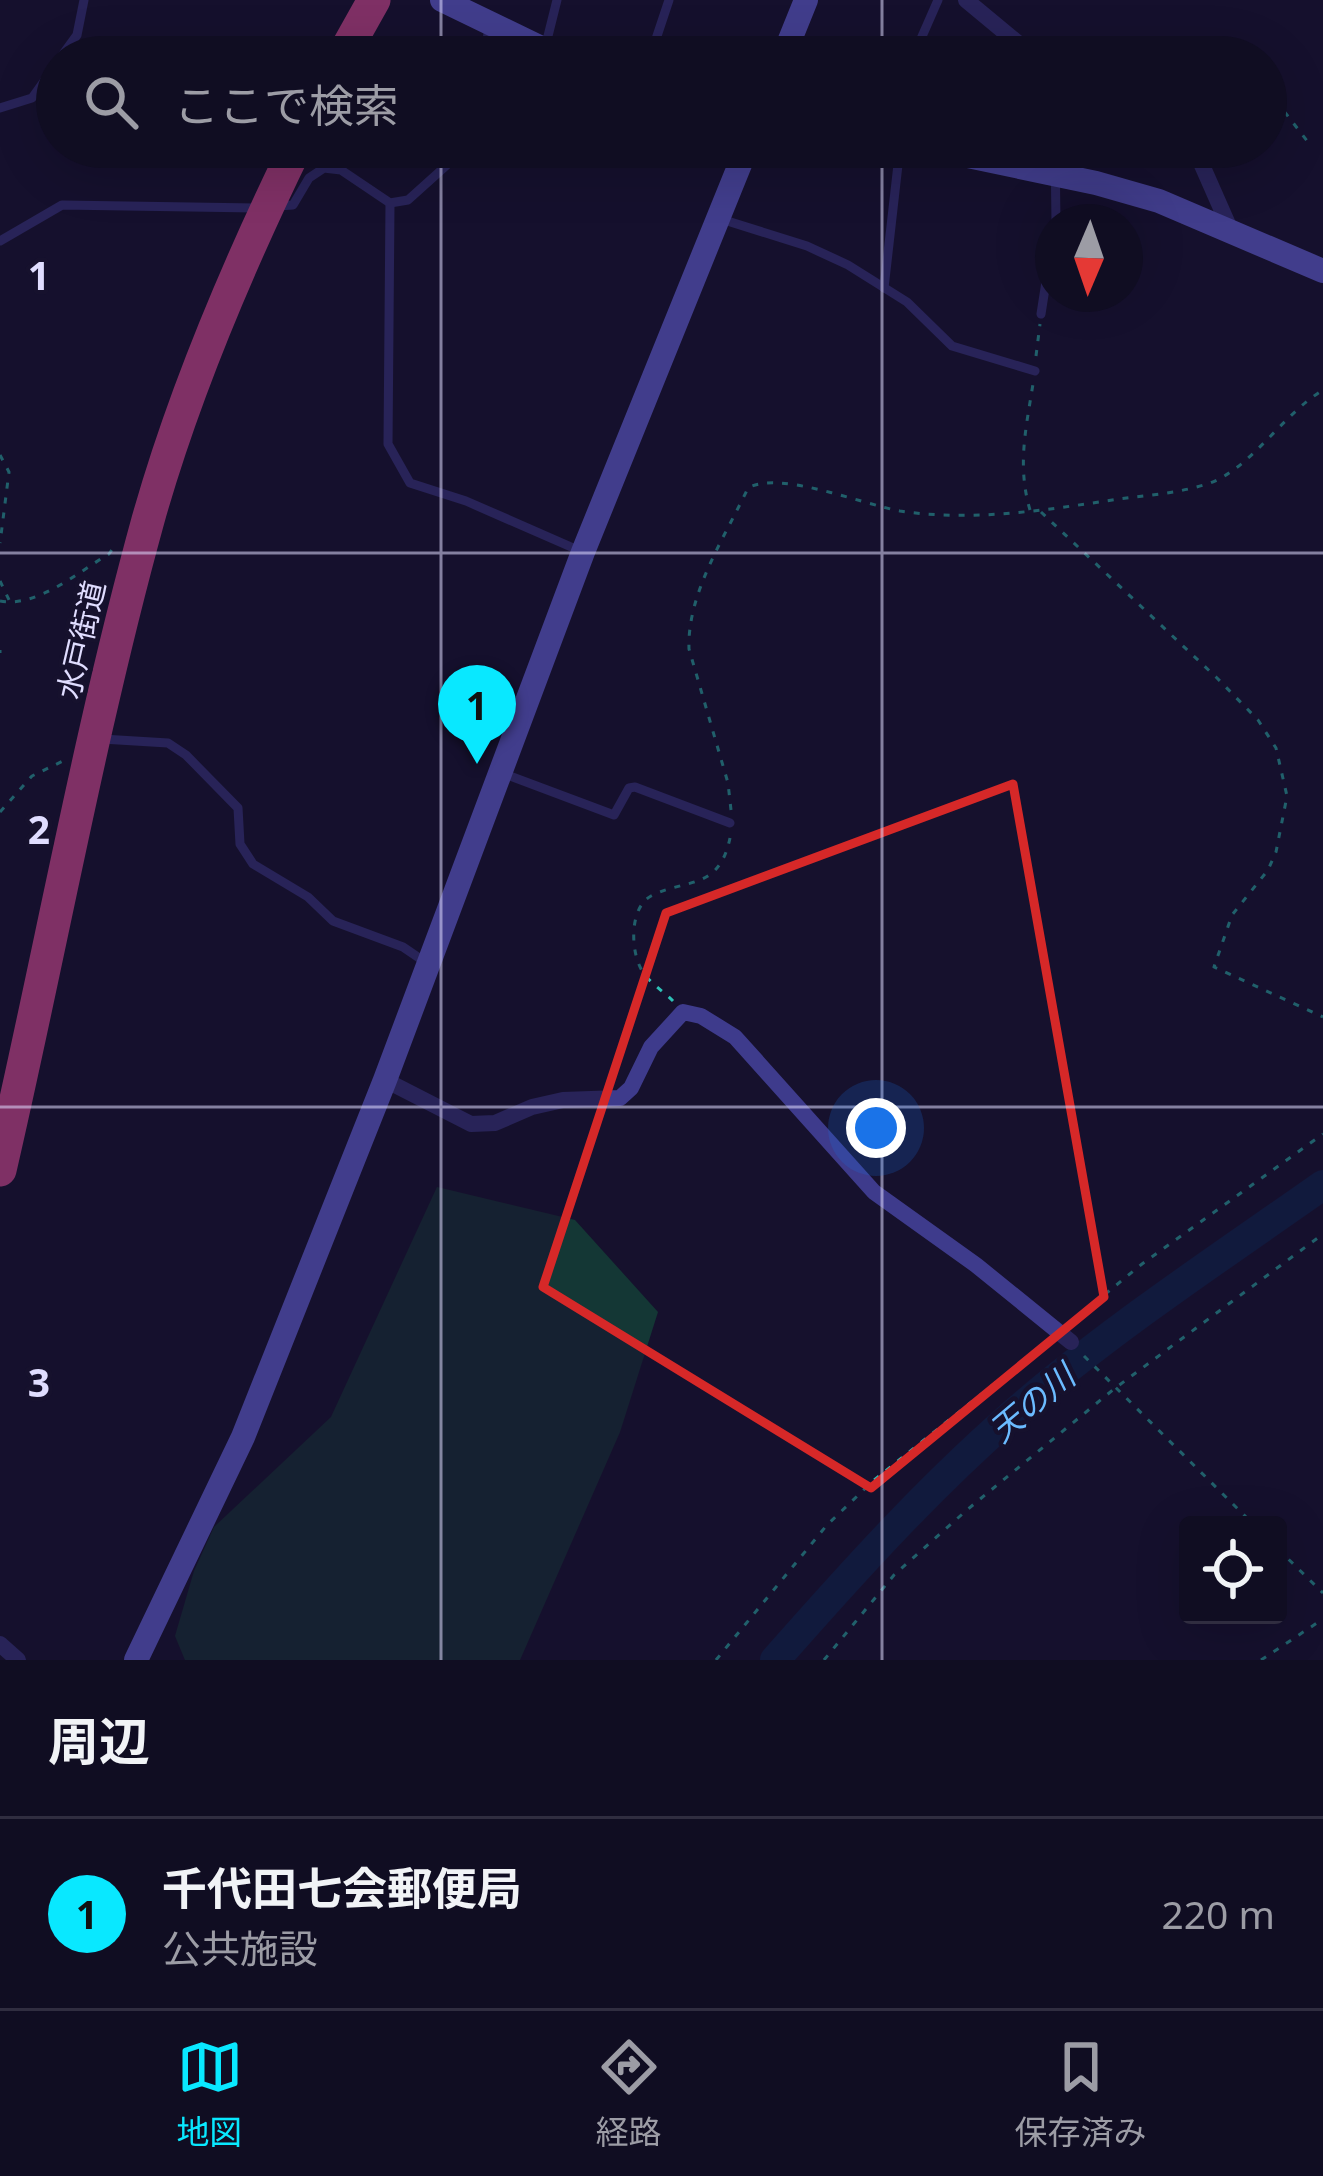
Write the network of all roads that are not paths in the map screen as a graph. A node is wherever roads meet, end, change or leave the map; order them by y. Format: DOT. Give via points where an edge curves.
graph roads {
  1 [pos="84,0"];
  2 [pos="374,0"];
  3 [pos="442,0"];
  4 [pos="557,0"];
  5 [pos="669,0"];
  6 [pos="806,0"];
  7 [pos="938,0"];
  8 [pos="966,0"];
  9 [pos="490,22"];
  10 [pos="76,36"];
  11 [pos="354,36"];
  12 [pos="488,36"];
  13 [pos="518,36"];
  14 [pos="554,36"];
  15 [pos="657,36"];
  16 [pos="791,36"];
  17 [pos="922,36"];
  18 [pos="1009,36"];
  19 [pos="36,92"];
  20 [pos="0,108"];
  21 [pos="286,168"];
  22 [pos="444,168"];
  23 [pos="738,168"];
  24 [pos="898,168"];
  25 [pos="1020,168"];
  26 [pos="1053,168"];
  27 [pos="1204,168"];
  28 [pos="1052,175"];
  29 [pos="390,203"];
  30 [pos="1054,204"];
  31 [pos="268,208"];
  32 [pos="718,218"];
  33 [pos="1232,231"];
  34 [pos="0,241"];
  35 [pos="1323,271"];
  36 [pos="884,288"];
  37 [pos="1035,371"];
  38 [pos="583,552"];
  39 [pos="93,752"];
  40 [pos="499,772"];
  41 [pos="730,823"];
  42 [pos="428,964"];
  43 [pos="385,1080"];
  44 [pos="0,1170"];
  45 [pos="1065,1337"];
  46 [pos="0,1644"];
  47 [pos="18,1660"];
  48 [pos="136,1660"];
  1 -- 10 [label="lane"];
  2 -- 11 [label="highway"];
  3 -- 9 [label="street"];
  4 -- 14 [label="lane"];
  5 -- 15 [label="lane"];
  6 -- 16 [label="street"];
  7 -- 17 [label="lane"];
  8 -- 18 [label="street"];
  9 -- 12 [label="lane"];
  9 -- 13 [label="street"];
  19 -- 20 [label="lane"];
  21 -- 31 [label="highway, 水戸街道"];
  22 -- 29 [label="lane" via="408,200"];
  23 -- 32 [label="street"];
  24 -- 36 [label="lane"];
  25 -- 28 [label="street"];
  26 -- 28 [label="lane"];
  27 -- 33 [label="street"];
  28 -- 30 [label="lane"];
  28 -- 33 [label="street" via="1159,201"];
  29 -- 31 [label="lane" via="324,168 293,205"];
  29 -- 38 [label="lane" via="388,444 410,483"];
  31 -- 34 [label="lane" via="62,205"];
  31 -- 39 [label="highway, 水戸街道" via="160,482"];
  32 -- 36 [label="lane" via="807,246"];
  32 -- 38 [label="street"];
  33 -- 35 [label="street"];
  36 -- 37 [label="lane" via="952,346"];
  38 -- 40 [label="street"];
  39 -- 42 [label="lane" via="168,743 186,754 238,808 240,844 253,864 333,921"];
  39 -- 44 [label="highway, 水戸街道"];
  40 -- 41 [label="lane" via="614,815 635,787"];
  40 -- 42 [label="street"];
  42 -- 43 [label="street"];
  43 -- 45 [label="street" via="471,1124 496,1123 563,1100 620,1097 683,1012 701,1016 735,1037 874,1192"];
  43 -- 48 [label="street" via="243,1437"];
  46 -- 47 [label="street"];
}
